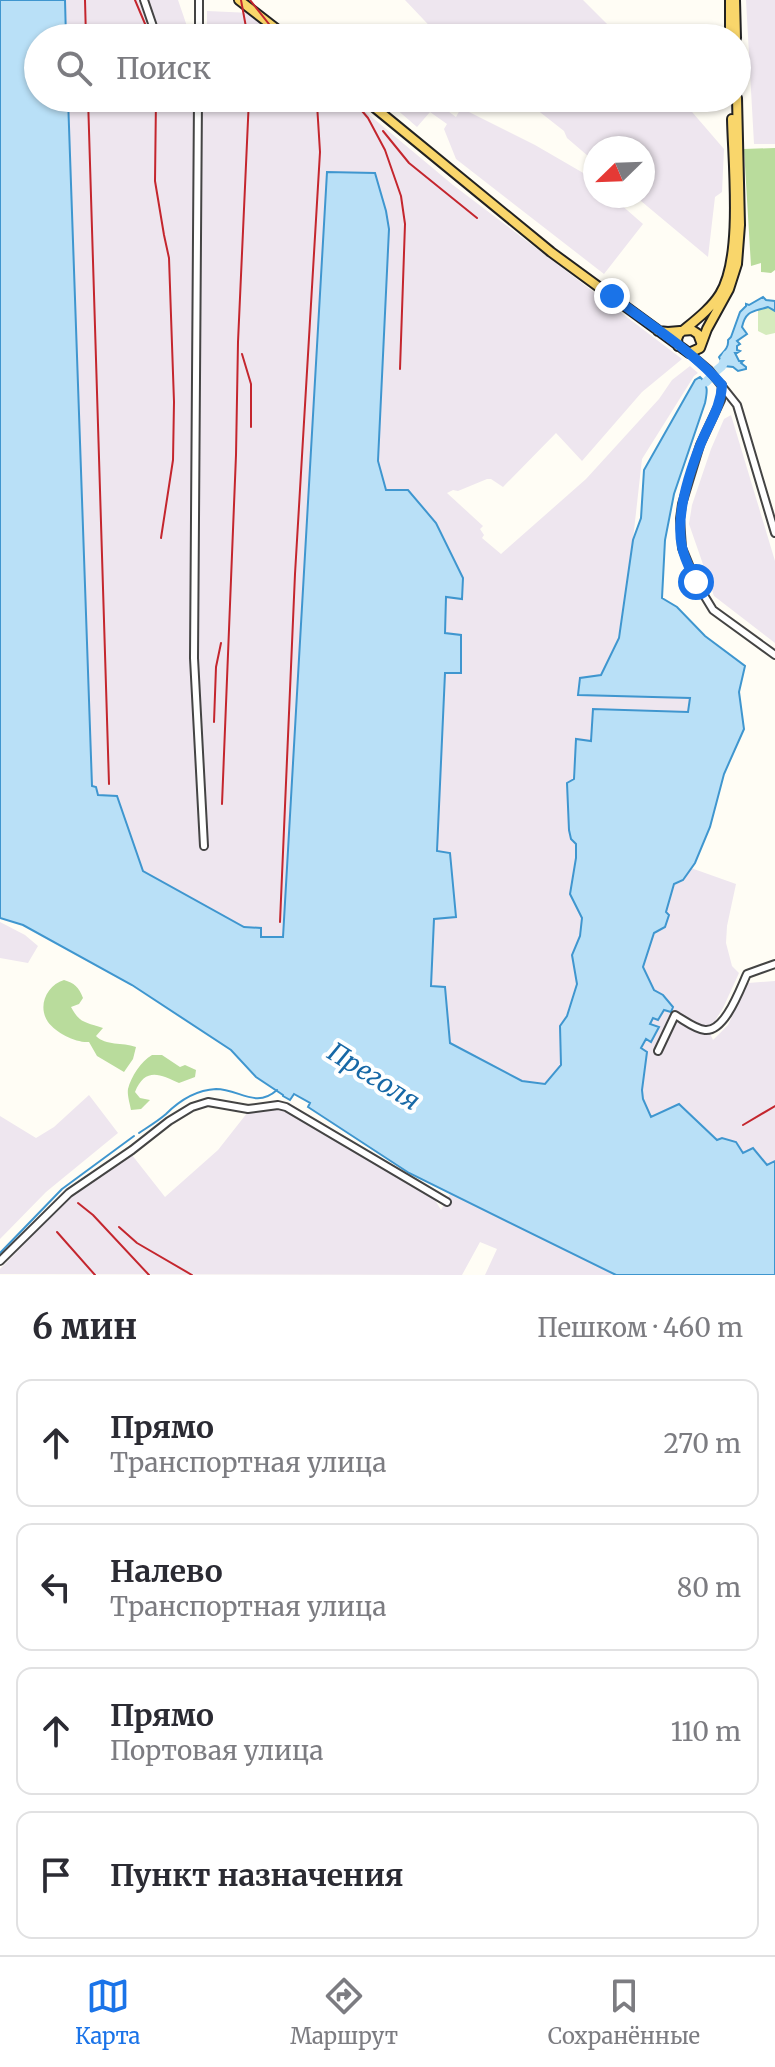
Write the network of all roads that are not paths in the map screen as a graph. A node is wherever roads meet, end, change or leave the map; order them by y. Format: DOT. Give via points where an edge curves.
graph roads {
  1 [pos="144,0"];
  2 [pos="199,0"];
  3 [pos="239,0"];
  4 [pos="732,0"];
  5 [pos="152,24"];
  6 [pos="199,24"];
  7 [pos="270,24"];
  8 [pos="733,24"];
  9 [pos="198,112"];
  10 [pos="380,112"];
  11 [pos="734,112"];
  12 [pos="735,112"];
  13 [pos="685,329"];
  14 [pos="658,330"];
  15 [pos="701,346"];
  16 [pos="679,347"];
  17 [pos="689,353"];
  18 [pos="709,370"];
  19 [pos="722,385"];
  20 [pos="775,533"];
  21 [pos="775,655"];
  22 [pos="204,846"];
  23 [pos="775,964"];
  24 [pos="658,1051"];
  25 [pos="447,1202"];
  26 [pos="0,1261"];
  1 -- 5 [label="street"];
  2 -- 6 [label="street"];
  3 -- 7 [label="main road"];
  4 -- 8 [label="main road"];
  9 -- 22 [label="street" via="194,658"];
  10 -- 14 [label="main road" via="551,252"];
  11 -- 13 [label="main road" via="734,225 728,275 717,298"];
  12 -- 15 [label="main road" via="737,264"];
  13 -- 14 [label="main road"];
  13 -- 15 [label="main road" via="696,331"];
  13 -- 16 [label="main road" via="678,337"];
  14 -- 16 [label="main road"];
  15 -- 17 [label="main road"];
  15 -- 18 [label="street"];
  16 -- 17 [label="main road"];
  17 -- 18 [label="street"];
  18 -- 19 [label="street"];
  19 -- 20 [label="street" via="737,405"];
  19 -- 21 [label="street" via="682,504 682,548 713,610"];
  23 -- 24 [label="street" via="747,974 723,1022 713,1030 702,1030 675,1015"];
  25 -- 26 [label="street" via="286,1107 248,1109 208,1102 169,1121 69,1193"];
}
